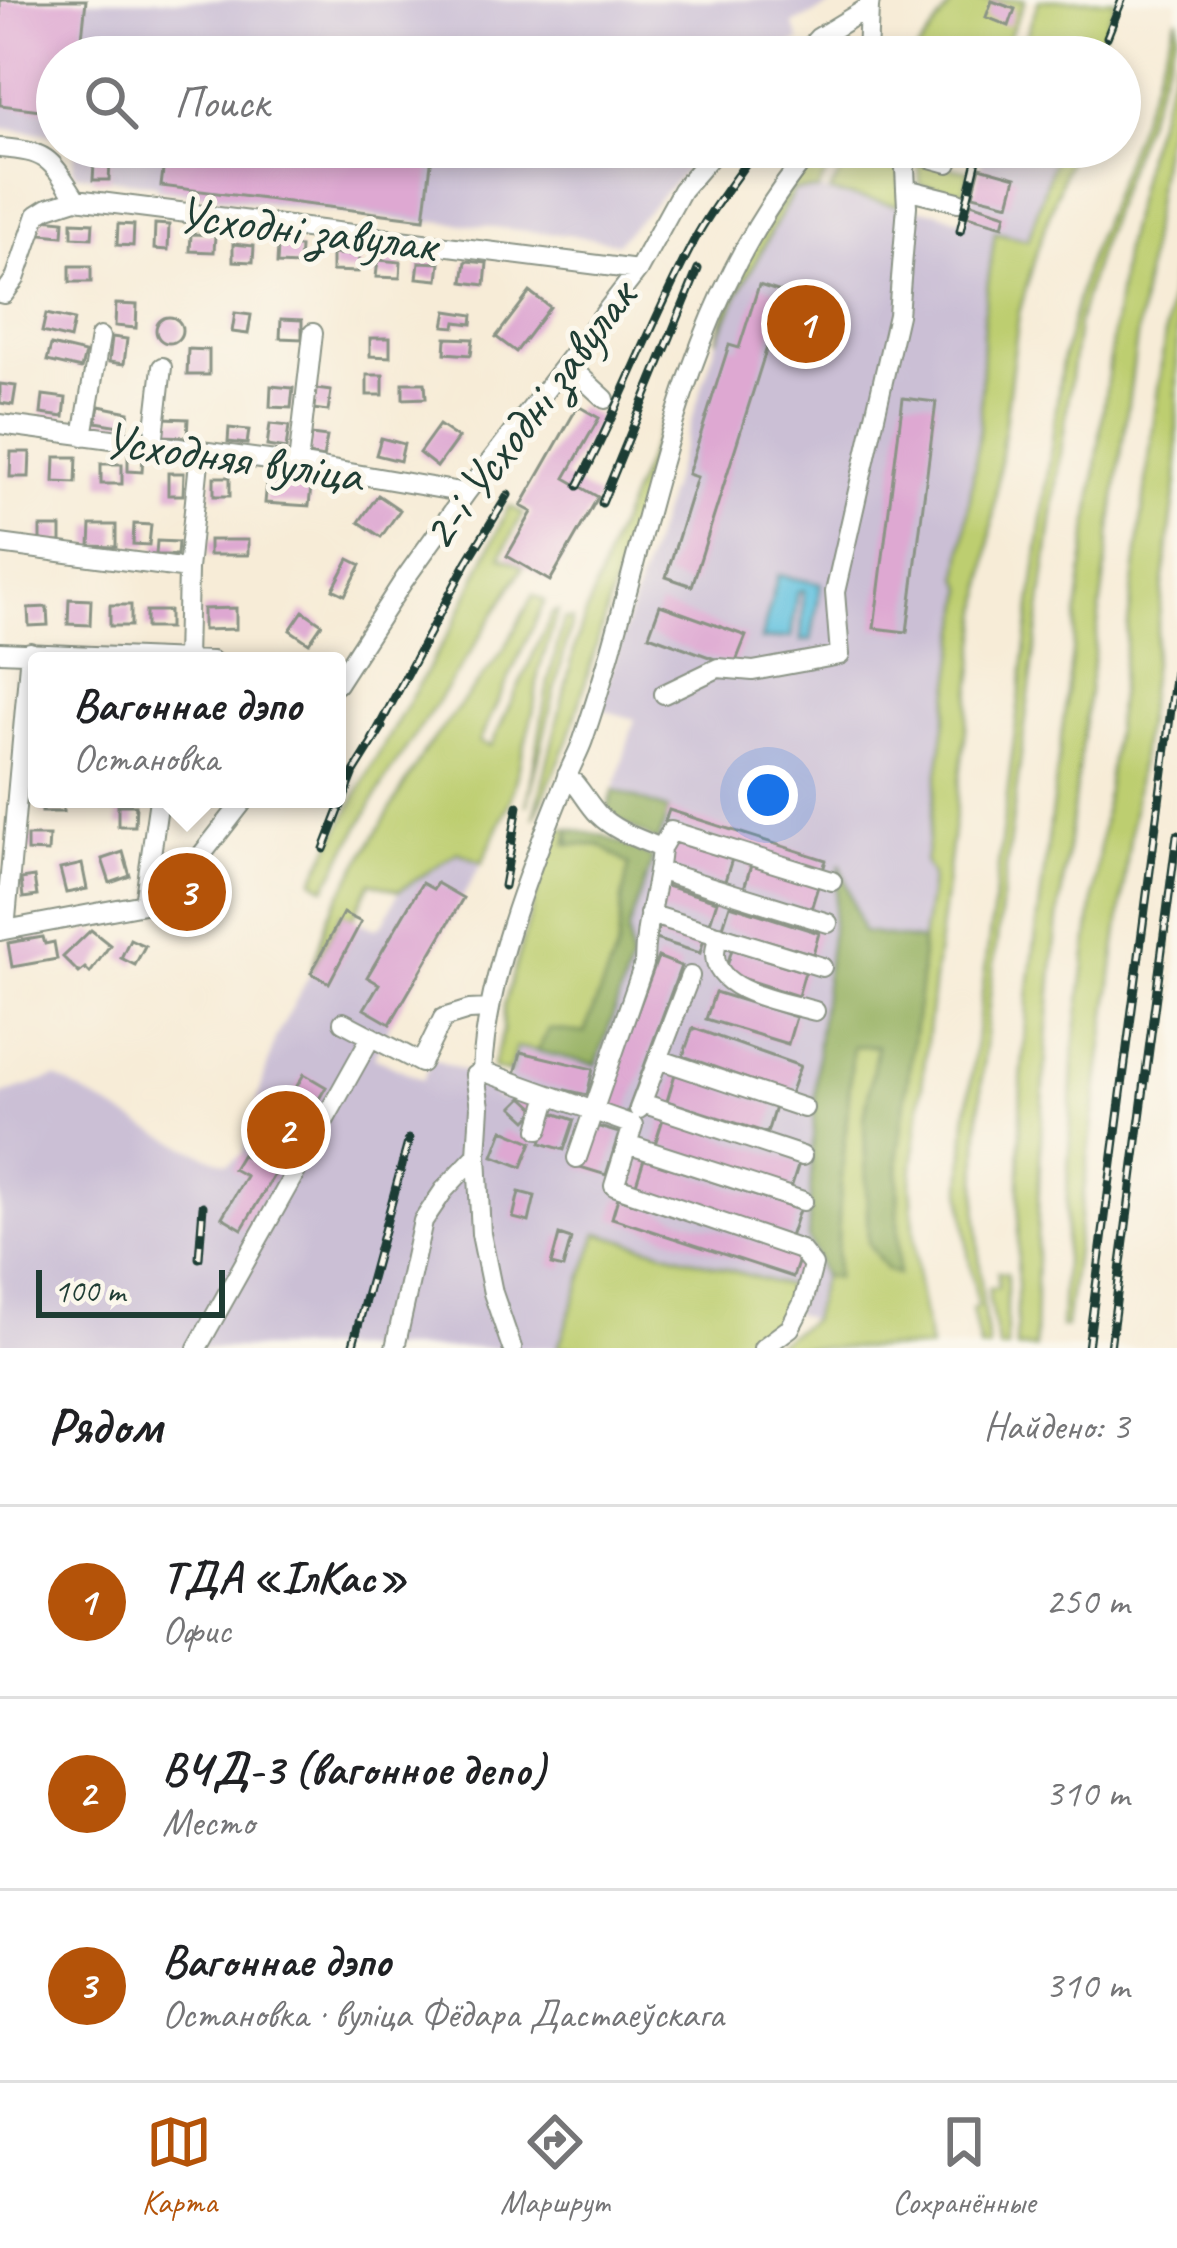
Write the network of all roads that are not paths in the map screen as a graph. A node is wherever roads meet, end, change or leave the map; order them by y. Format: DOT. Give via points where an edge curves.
graph roads {
  1 [pos="869,4"];
  2 [pos="821,36"];
  3 [pos="868,36"];
  4 [pos="0,148"];
  5 [pos="36,151"];
  6 [pos="55,168"];
  7 [pos="701,168"];
  8 [pos="795,168"];
  9 [pos="905,168"];
  10 [pos="906,189"];
  11 [pos="76,199"];
  12 [pos="958,202"];
  13 [pos="638,270"];
  14 [pos="0,293"];
  15 [pos="314,333"];
  16 [pos="100,337"];
  17 [pos="567,364"];
  18 [pos="162,367"];
  19 [pos="605,399"];
  20 [pos="0,424"];
  21 [pos="83,436"];
  22 [pos="153,445"];
  23 [pos="200,452"];
  24 [pos="298,464"];
  25 [pos="466,493"];
  26 [pos="0,544"];
  27 [pos="188,569"];
  28 [pos="0,652"];
  29 [pos="30,652"];
  30 [pos="186,652"];
  31 [pos="346,663"];
  32 [pos="28,672"];
  33 [pos="664,694"];
  34 [pos="567,776"];
  35 [pos="158,808"];
  36 [pos="238,808"];
  37 [pos="662,848"];
  38 [pos="660,872"];
  39 [pos="832,881"];
  40 [pos="144,904"];
  41 [pos="649,914"];
  42 [pos="828,923"];
  43 [pos="2,930"];
  44 [pos="719,935"];
  45 [pos="822,967"];
  46 [pos="690,976"];
  47 [pos="488,1009"];
  48 [pos="815,1011"];
  49 [pos="343,1022"];
  50 [pos="371,1036"];
  51 [pos="658,1059"];
  52 [pos="482,1071"];
  53 [pos="549,1095"];
  54 [pos="642,1103"];
  55 [pos="805,1108"];
  56 [pos="595,1111"];
  57 [pos="538,1129"];
  58 [pos="630,1134"];
  59 [pos="477,1155"];
  60 [pos="802,1156"];
  61 [pos="577,1158"];
  62 [pos="803,1201"];
  63 [pos="197,1348"];
  64 [pos="395,1348"];
  65 [pos="512,1348"];
  66 [pos="763,1348"];
  1 -- 2 [label="street"];
  1 -- 3 [label="street"];
  4 -- 5 [label="street"];
  6 -- 11 [label="street"];
  7 -- 13 [label="street, 2-і Усходні завулак"];
  8 -- 34 [label="street" via="725,283"];
  9 -- 10 [label="street"];
  10 -- 12 [label="street"];
  10 -- 33 [label="street" via="898,315 836,592 840,655 753,671 718,668"];
  11 -- 13 [label="street, Усходні завулак"];
  11 -- 14 [label="street" via="37,215 15,279"];
  13 -- 17 [label="street, 2-і Усходні завулак"];
  15 -- 24 [label="street"];
  16 -- 21 [label="street"];
  17 -- 19 [label="street"];
  17 -- 25 [label="street, 2-і Усходні завулак"];
  18 -- 22 [label="street"];
  20 -- 21 [label="street, Усходняя вуліца"];
  21 -- 22 [label="street, Усходняя вуліца"];
  22 -- 23 [label="street, Усходняя вуліца"];
  23 -- 24 [label="street, Усходняя вуліца"];
  23 -- 27 [label="street"];
  24 -- 25 [label="street, Усходняя вуліца"];
  25 -- 31 [label="street, 2-і Усходні завулак"];
  26 -- 27 [label="street"];
  27 -- 30 [label="street"];
  28 -- 29 [label="street"];
  32 -- 43 [label="street"];
  34 -- 37 [label="street" via="614,827"];
  34 -- 47 [label="street"];
  35 -- 40 [label="street"];
  36 -- 40 [label="street" via="182,880"];
  37 -- 38 [label="street"];
  37 -- 39 [label="street" via="670,831"];
  38 -- 41 [label="street"];
  38 -- 42 [label="street"];
  40 -- 43 [label="street"];
  41 -- 44 [label="street"];
  41 -- 56 [label="street" via="644,964"];
  44 -- 45 [label="street"];
  44 -- 48 [label="street" via="714,957 723,978"];
  46 -- 51 [label="street"];
  47 -- 50 [label="street" via="443,1018 422,1063"];
  47 -- 52 [label="street"];
  49 -- 50 [label="street"];
  50 -- 63 [label="street"];
  51 -- 54 [label="street"];
  51 -- 55 [label="street"];
  52 -- 53 [label="street"];
  52 -- 59 [label="street" via="475,1075"];
  53 -- 56 [label="street"];
  53 -- 57 [label="street"];
  54 -- 58 [label="street"];
  54 -- 60 [label="street"];
  56 -- 58 [label="street"];
  56 -- 61 [label="street"];
  58 -- 62 [label="street"];
  58 -- 66 [label="street" via="614,1186 809,1258 803,1304 790,1328"];
  59 -- 64 [label="street" via="424,1221"];
  59 -- 65 [label="street" via="481,1234"];
}
